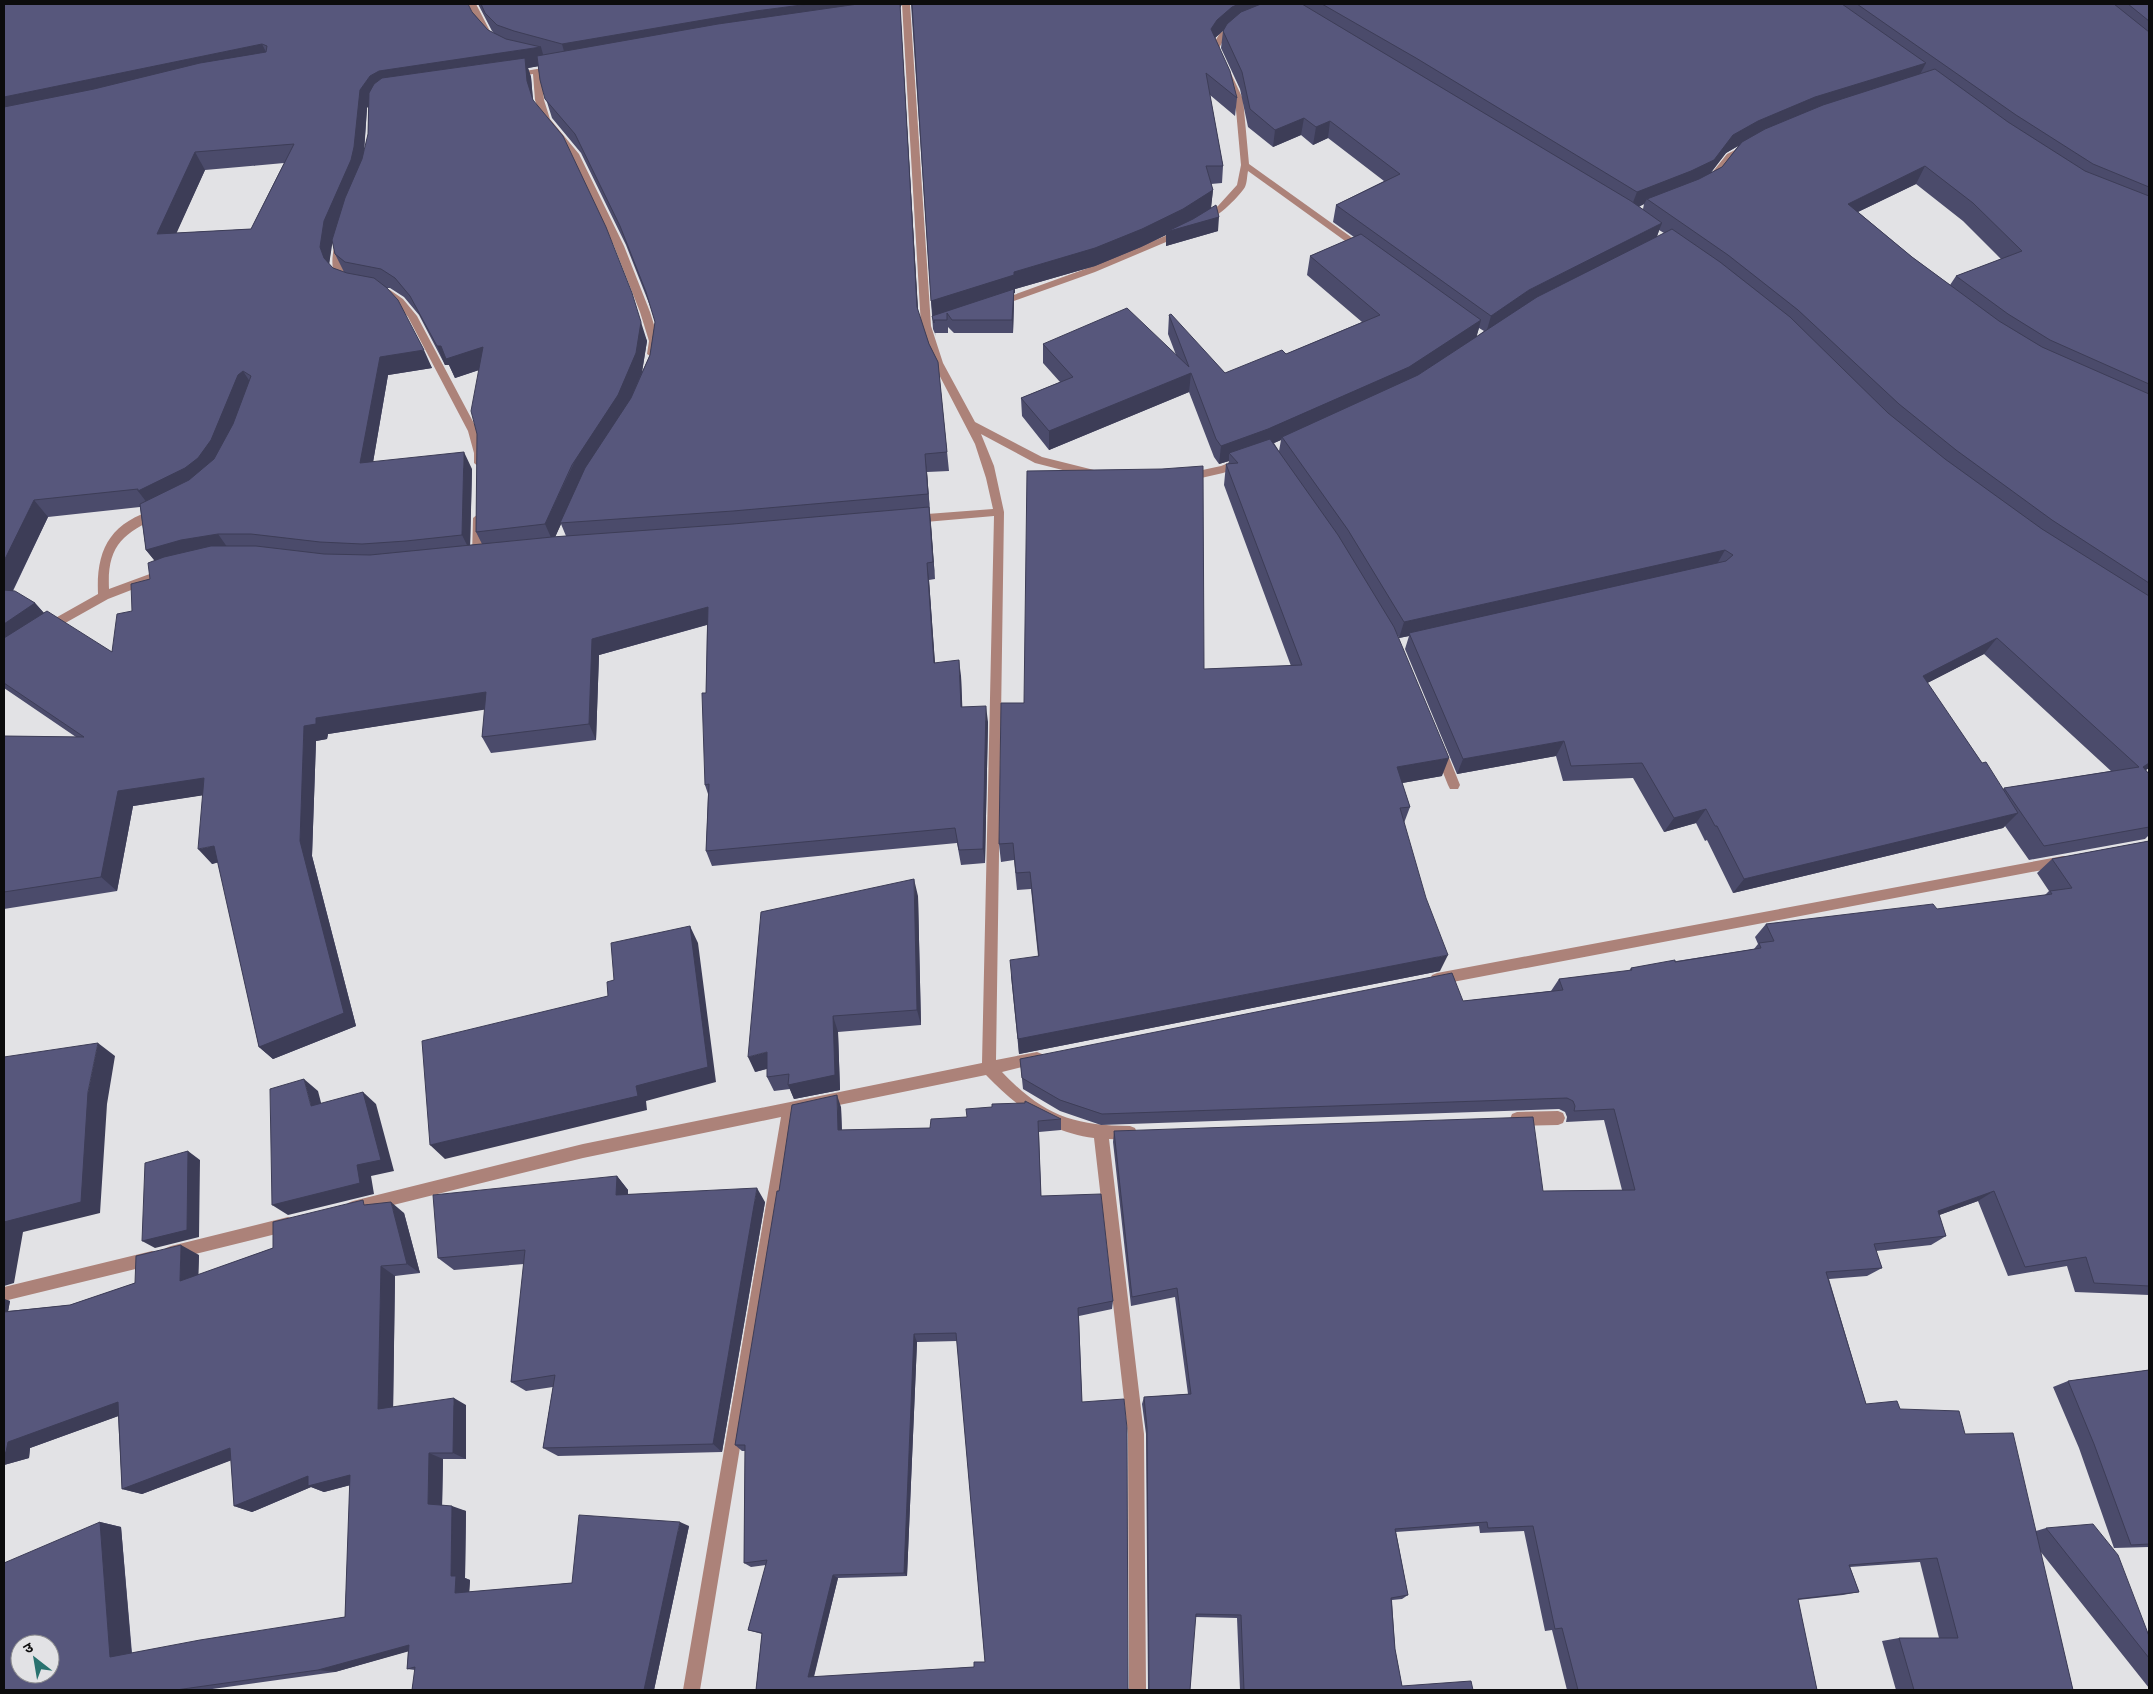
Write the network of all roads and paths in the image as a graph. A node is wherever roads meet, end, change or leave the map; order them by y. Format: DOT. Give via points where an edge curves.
graph roads {
  1 [pos="472,4"];
  2 [pos="907,9"];
  3 [pos="1243,24"];
  4 [pos="494,42"];
  5 [pos="546,60"];
  6 [pos="537,72"];
  7 [pos="503,77"];
  8 [pos="1754,143"];
  9 [pos="1245,166"];
  10 [pos="1704,185"];
  11 [pos="345,226"];
  12 [pos="1370,254"];
  13 [pos="990,306"];
  14 [pos="650,365"];
  15 [pos="972,425"];
  16 [pos="1254,458"];
  17 [pos="478,472"];
  18 [pos="1104,477"];
  19 [pos="1174,478"];
  20 [pos="166,508"];
  21 [pos="478,510"];
  22 [pos="999,512"];
  23 [pos="902,520"];
  24 [pos="477,556"];
  25 [pos="177,568"];
  26 [pos="104,596"];
  27 [pos="36,636"];
  28 [pos="1436,741"];
  29 [pos="1454,785"];
  30 [pos="2081,858"];
  31 [pos="1426,982"];
  32 [pos="1048,1056"];
  33 [pos="989,1068"];
  34 [pos="789,1110"];
  35 [pos="1558,1118"];
  36 [pos="1499,1120"];
  37 [pos="1141,1132"];
  38 [pos="1101,1134"];
  39 [pos="343,1211"];
  40 [pos="304,1220"];
  41 [pos="4,1294"];
  42 [pos="692,1690"];
  43 [pos="1138,1690"];
  1 -- 4 [label="street"];
  2 -- 15 [label="street" via="921,270 937,361"];
  3 -- 9 [label="street" via="1226,31 1217,40 1215,48 1239,99"];
  5 -- 6 [label="street" via="562,65"];
  6 -- 7 [label="street"];
  6 -- 14 [label="street" via="542,111 548,124 575,154 619,246 645,312 654,341"];
  8 -- 10 [label="street" via="1730,156"];
  9 -- 12 [label="street"];
  9 -- 13 [label="street" via="1241,186 1221,208 1193,227 1115,262"];
  11 -- 17 [label="street" via="335,259 339,275 351,285 387,292 400,301 412,316 473,431 479,453"];
  15 -- 18 [label="street" via="1039,460"];
  15 -- 22 [label="street"];
  16 -- 19 [label="street" via="1223,469"];
  20 -- 26 [label="street" via="119,534 109,546 102,573"];
  21 -- 24 [label="street"];
  22 -- 23 [label="street"];
  22 -- 33 [label="street"];
  25 -- 26 [label="street"];
  26 -- 27 [label="street"];
  28 -- 29 [label="street"];
  30 -- 31 [label="street"];
  32 -- 33 [label="street"];
  33 -- 34 [label="street"];
  33 -- 38 [label="street" via="1020,1100 1036,1111 1064,1125"];
  34 -- 39 [label="street" via="583,1151"];
  34 -- 42 [label="street"];
  35 -- 36 [label="street"];
  37 -- 38 [label="street"];
  38 -- 43 [label="street" via="1136,1434"];
  40 -- 41 [label="street"];
}
